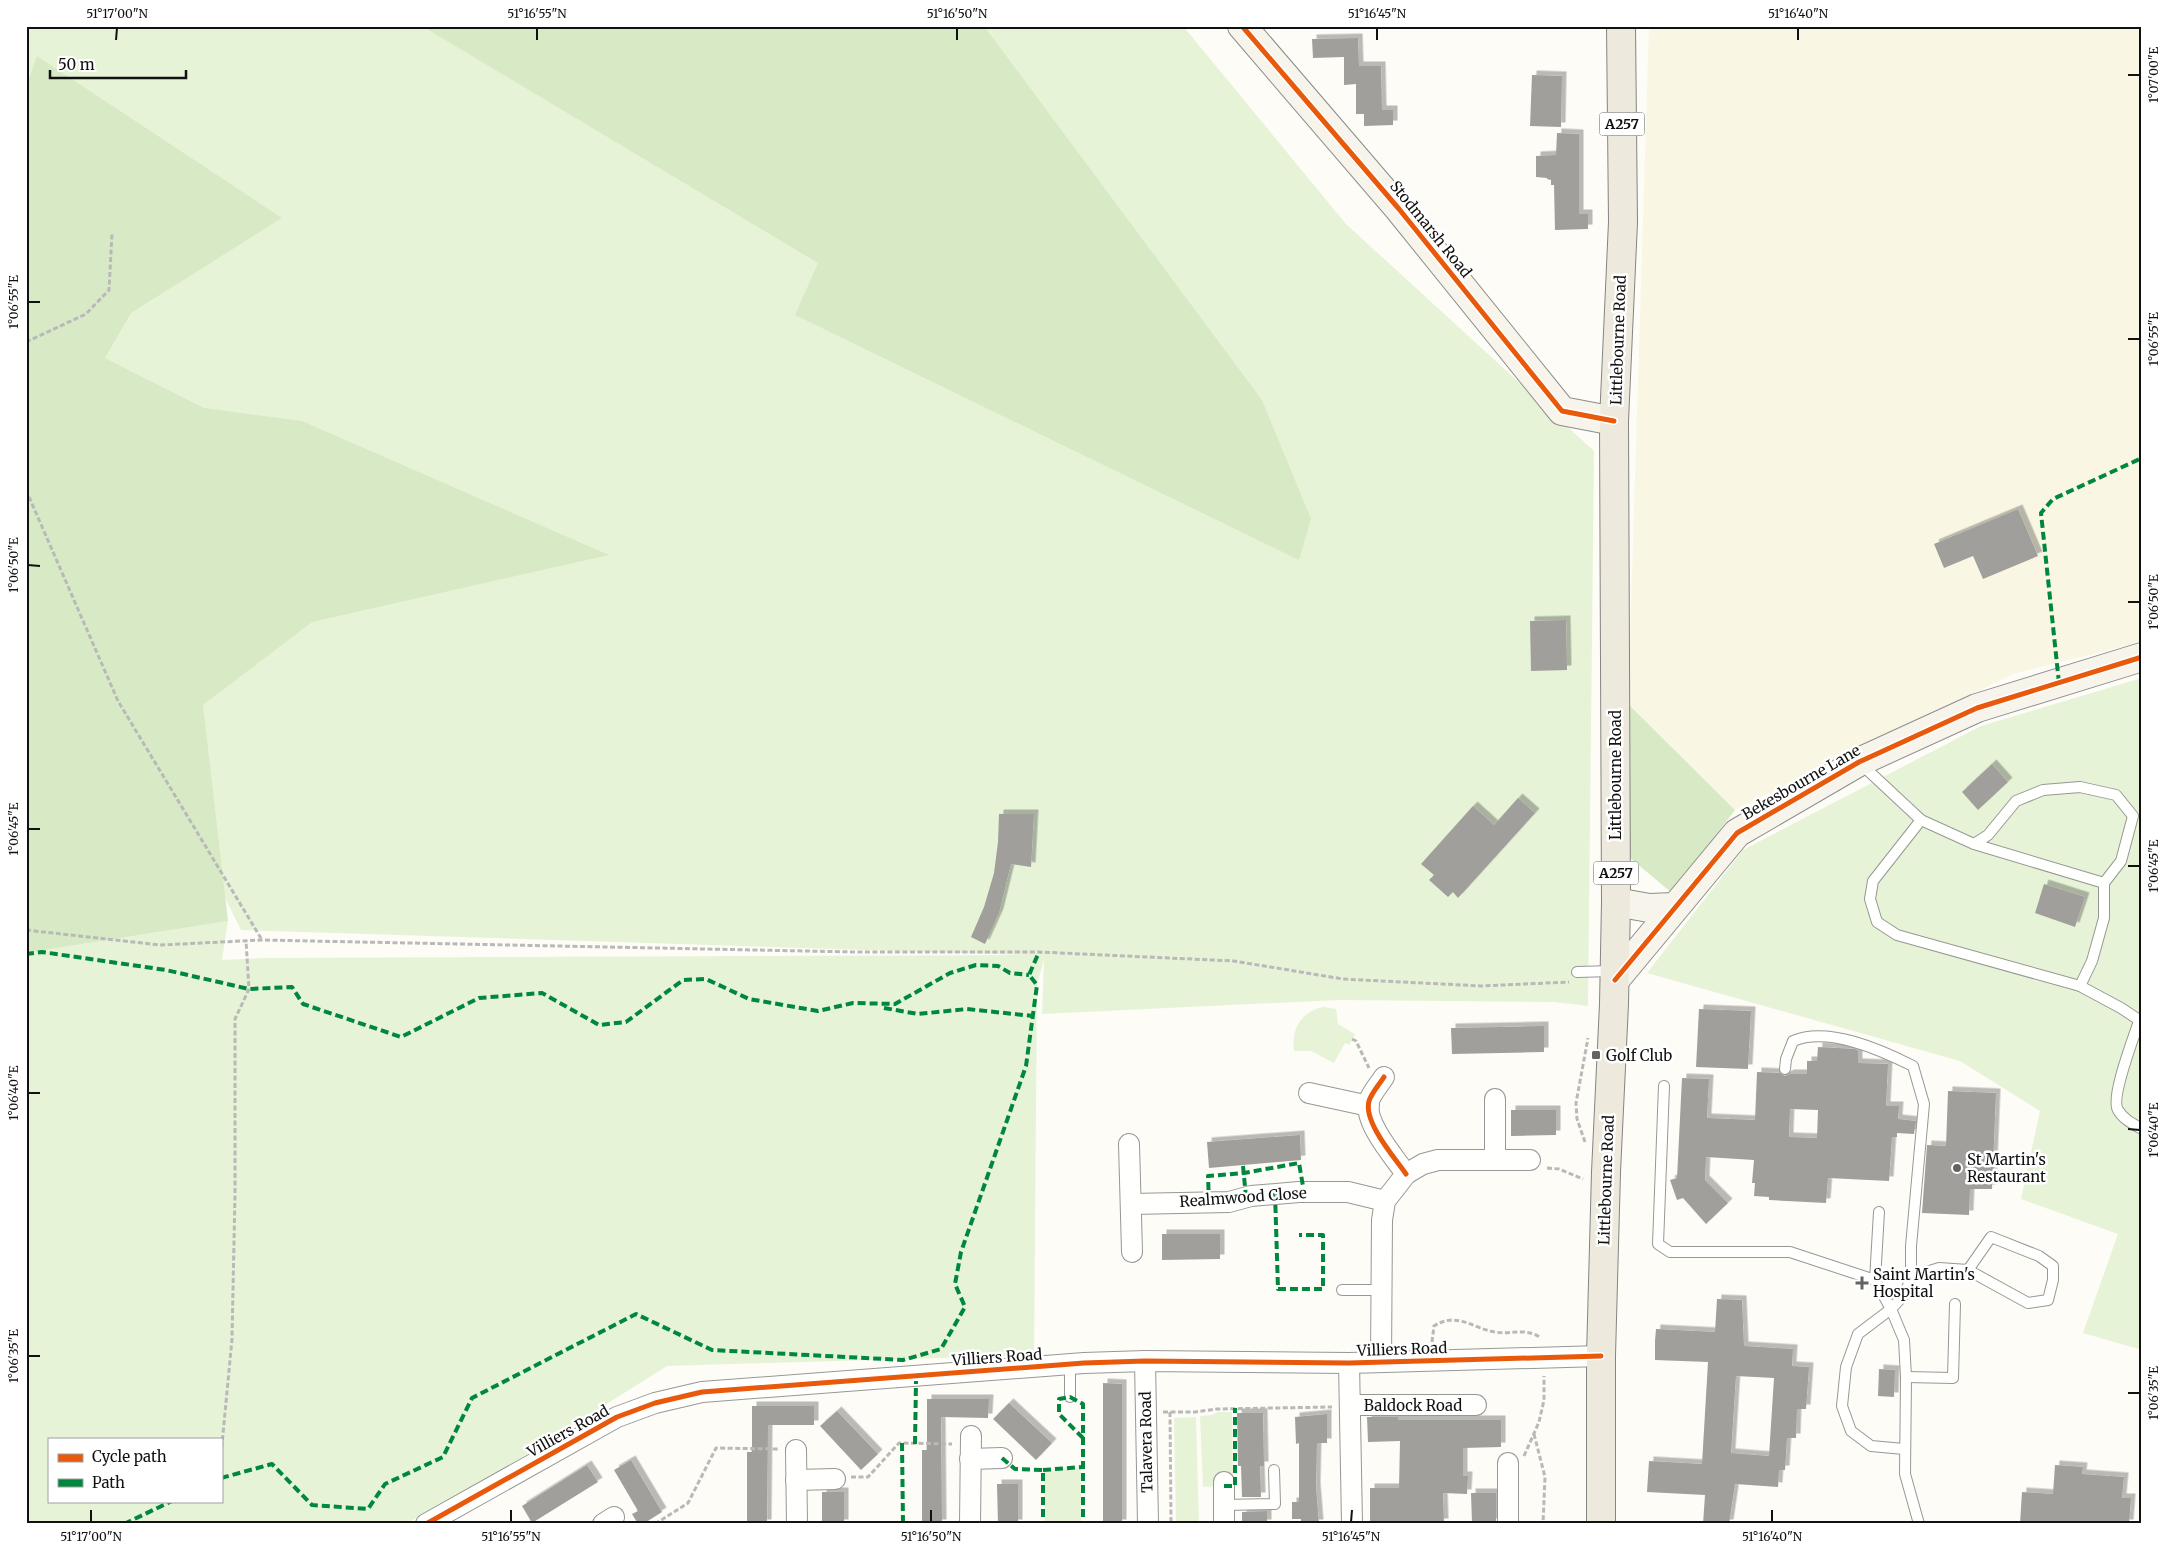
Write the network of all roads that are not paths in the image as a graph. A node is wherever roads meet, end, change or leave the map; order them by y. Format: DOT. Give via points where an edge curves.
graph roads {
  1 [pos="1242,26"];
  2 [pos="1620,26"];
  3 [pos="1614,421"];
  4 [pos="2142,657"];
  5 [pos="1859,762"];
  6 [pos="2137,814"];
  7 [pos="1921,820"];
  8 [pos="1974,844"];
  9 [pos="2104,883"];
  10 [pos="1616,902"];
  11 [pos="1674,907"];
  12 [pos="1614,975"];
  13 [pos="1577,977"];
  14 [pos="2080,986"];
  15 [pos="2140,1022"];
  16 [pos="1785,1068"];
  17 [pos="1383,1079"];
  18 [pos="1664,1086"];
  19 [pos="1308,1093"];
  20 [pos="1495,1099"];
  21 [pos="1368,1106"];
  22 [pos="2142,1129"];
  23 [pos="1129,1144"];
  24 [pos="1495,1160"];
  25 [pos="1530,1160"];
  26 [pos="1406,1174"];
  27 [pos="1385,1201"];
  28 [pos="1130,1204"];
  29 [pos="1879,1212"];
  30 [pos="1132,1252"];
  31 [pos="1968,1270"];
  32 [pos="1911,1277"];
  33 [pos="1875,1280"];
  34 [pos="1342,1290"];
  35 [pos="1382,1290"];
  36 [pos="1954,1304"];
  37 [pos="1891,1309"];
  38 [pos="1601,1356"];
  39 [pos="1145,1361"];
  40 [pos="1381,1362"];
  41 [pos="1349,1363"];
  42 [pos="1070,1364"];
  43 [pos="1906,1378"];
  44 [pos="1070,1397"];
  45 [pos="1476,1404"];
  46 [pos="1342,1406"];
  47 [pos="1904,1449"];
  48 [pos="796,1450"];
  49 [pos="1002,1458"];
  50 [pos="1515,1461"];
  51 [pos="1274,1470"];
  52 [pos="835,1479"];
  53 [pos="796,1480"];
  54 [pos="1224,1482"];
  55 [pos="1224,1514"];
  56 [pos="1917,1523"];
  57 [pos="426,1524"];
  58 [pos="796,1524"];
  59 [pos="970,1524"];
  60 [pos="1148,1524"];
  61 [pos="1352,1524"];
  62 [pos="1508,1524"];
  63 [pos="1601,1524"];
  1 -- 3 [label="street, Stodmarsh Road" via="1399,209 1562,411"];
  2 -- 3 [label="main road, Littlebourne Road / A257" via="1623,222"];
  3 -- 10 [label="main road, Littlebourne Road / A257"];
  4 -- 5 [label="street, Bekesbourne Lane" via="1977,708"];
  5 -- 7 [label="lane"];
  5 -- 11 [label="street, Bekesbourne Lane" via="1737,833"];
  6 -- 8 [label="lane" via="2116,795 2080,786 2043,790 2016,801 1988,835"];
  6 -- 9 [label="lane" via="2121,861"];
  7 -- 8 [label="lane"];
  7 -- 14 [label="lane" via="1873,881 1870,899 1877,922 1897,935"];
  8 -- 9 [label="lane"];
  9 -- 14 [label="lane" via="2104,918 2092,961"];
  10 -- 11 [label="street" via="1649,908"];
  10 -- 12 [label="main road, Littlebourne Road / A257"];
  11 -- 12 [label="street, Bekesbourne Lane"];
  12 -- 13 [label="lane"];
  12 -- 38 [label="main road, Littlebourne Road / A257"];
  14 -- 15 [label="lane"];
  15 -- 22 [label="lane" via="2116,1095 2116,1109"];
  16 -- 32 [label="lane" via="1793,1041 1806,1035 1855,1041 1913,1066 1924,1104"];
  17 -- 21 [label="street"];
  18 -- 33 [label="lane" via="1658,1244 1670,1252 1790,1252"];
  19 -- 21 [label="street"];
  20 -- 24 [label="street"];
  21 -- 26 [label="street" via="1376,1131"];
  23 -- 28 [label="street"];
  24 -- 25 [label="street"];
  24 -- 26 [label="street" via="1438,1160"];
  26 -- 27 [label="street"];
  27 -- 28 [label="street, Realmwood Close" via="1348,1192 1299,1192 1251,1196 1229,1202"];
  27 -- 35 [label="street"];
  28 -- 30 [label="street"];
  29 -- 33 [label="lane"];
  31 -- 31 [label="lane" via="2028,1303 2048,1300 2053,1280 2053,1266 2039,1256 1990,1237"];
  31 -- 32 [label="lane" via="1939,1268"];
  32 -- 37 [label="lane" via="1905,1294"];
  33 -- 37 [label="lane"];
  34 -- 35 [label="lane"];
  35 -- 40 [label="street"];
  36 -- 43 [label="lane" via="1953,1378"];
  37 -- 43 [label="lane" via="1904,1340"];
  37 -- 47 [label="lane" via="1858,1334 1846,1367 1842,1406 1851,1431 1871,1446"];
  38 -- 40 [label="street, Villiers Road" via="1544,1348"];
  38 -- 63 [label="main road, Littlebourne Road / A257"];
  39 -- 41 [label="street, Villiers Road"];
  39 -- 42 [label="street, Villiers Road"];
  39 -- 60 [label="street, Talavera Road"];
  40 -- 41 [label="street, Villiers Road"];
  41 -- 46 [label="street, Baldock Road"];
  42 -- 44 [label="lane"];
  42 -- 57 [label="street, Villiers Road" via="702,1392 655,1403 617,1417"];
  43 -- 47 [label="lane"];
  45 -- 46 [label="street, Baldock Road"];
  46 -- 61 [label="street, Baldock Road"];
  47 -- 56 [label="lane" via="1905,1474"];
  48 -- 53 [label="street"];
  49 -- 59 [label="street" via="970,1446"];
  50 -- 62 [label="street"];
  51 -- 55 [label="lane" via="1275,1504"];
  52 -- 53 [label="street"];
  53 -- 58 [label="street"];
  54 -- 55 [label="street"];
}
